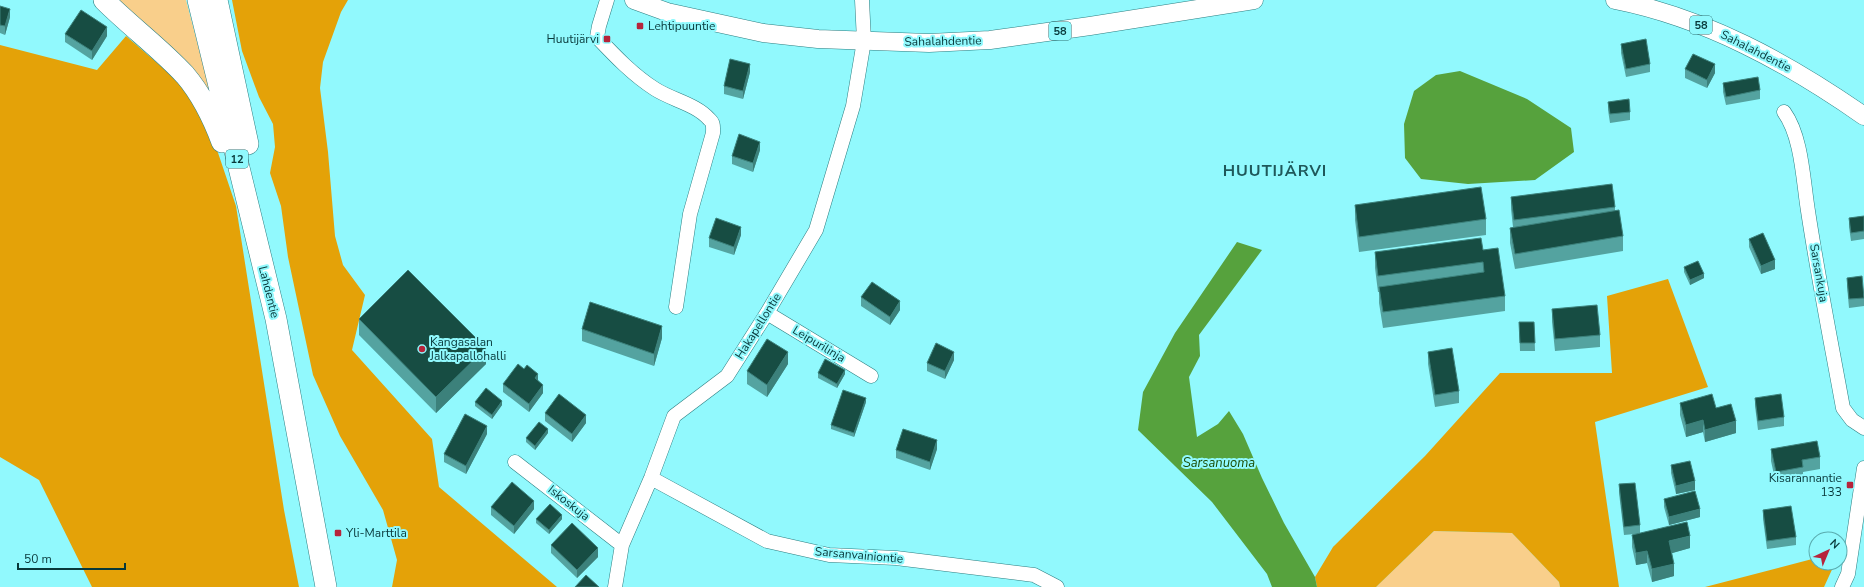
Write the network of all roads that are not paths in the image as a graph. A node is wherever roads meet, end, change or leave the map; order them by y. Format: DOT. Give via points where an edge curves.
graph roads {
  1 [pos="104,0"];
  2 [pos="198,0"];
  3 [pos="217,0"];
  4 [pos="607,0"];
  5 [pos="634,0"];
  6 [pos="862,0"];
  7 [pos="1254,0"];
  8 [pos="1615,0"];
  9 [pos="864,41"];
  10 [pos="1784,112"];
  11 [pos="1864,116"];
  12 [pos="676,307"];
  13 [pos="767,313"];
  14 [pos="276,319"];
  15 [pos="283,354"];
  16 [pos="871,376"];
  17 [pos="1864,428"];
  18 [pos="515,462"];
  19 [pos="1864,468"];
  20 [pos="651,478"];
  21 [pos="622,545"];
  22 [pos="326,587"];
  23 [pos="616,587"];
  24 [pos="1057,587"];
  25 [pos="1842,587"];
  1 -- 14 [label="highway" via="185,76 208,109 222,143 250,243"];
  2 -- 14 [label="highway, Lahdentie / 12"];
  3 -- 15 [label="highway" via="247,139"];
  4 -- 12 [label="street" via="597,37 626,67 655,89 698,110 710,119 713,125 713,133 690,214"];
  5 -- 9 [label="main road, Sahalahdentie / 58" via="667,12 763,33"];
  6 -- 9 [label="street, Hakapellontie"];
  7 -- 9 [label="main road, Sahalahdentie / 58" via="990,40 929,43"];
  8 -- 11 [label="main road, Sahalahdentie / 58" via="1674,15 1745,44 1832,94"];
  9 -- 13 [label="street, Hakapellontie" via="853,106 816,230"];
  10 -- 17 [label="street, Sarsankuja" via="1792,123 1803,175 1843,408 1852,420"];
  13 -- 16 [label="street, Leipurilinja"];
  13 -- 20 [label="street, Hakapellontie" via="727,376 674,416"];
  14 -- 15 [label="highway, Lahdentie / 12"];
  15 -- 22 [label="highway, Lahdentie / 12"];
  18 -- 21 [label="street, Iskoskuja"];
  19 -- 25 [label="street" via="1848,574"];
  20 -- 21 [label="street, Hakapellontie"];
  20 -- 24 [label="street, Sarsanvainiontie" via="767,541 829,555 896,558 1034,575"];
  21 -- 23 [label="street, Hakapellontie"];
}
